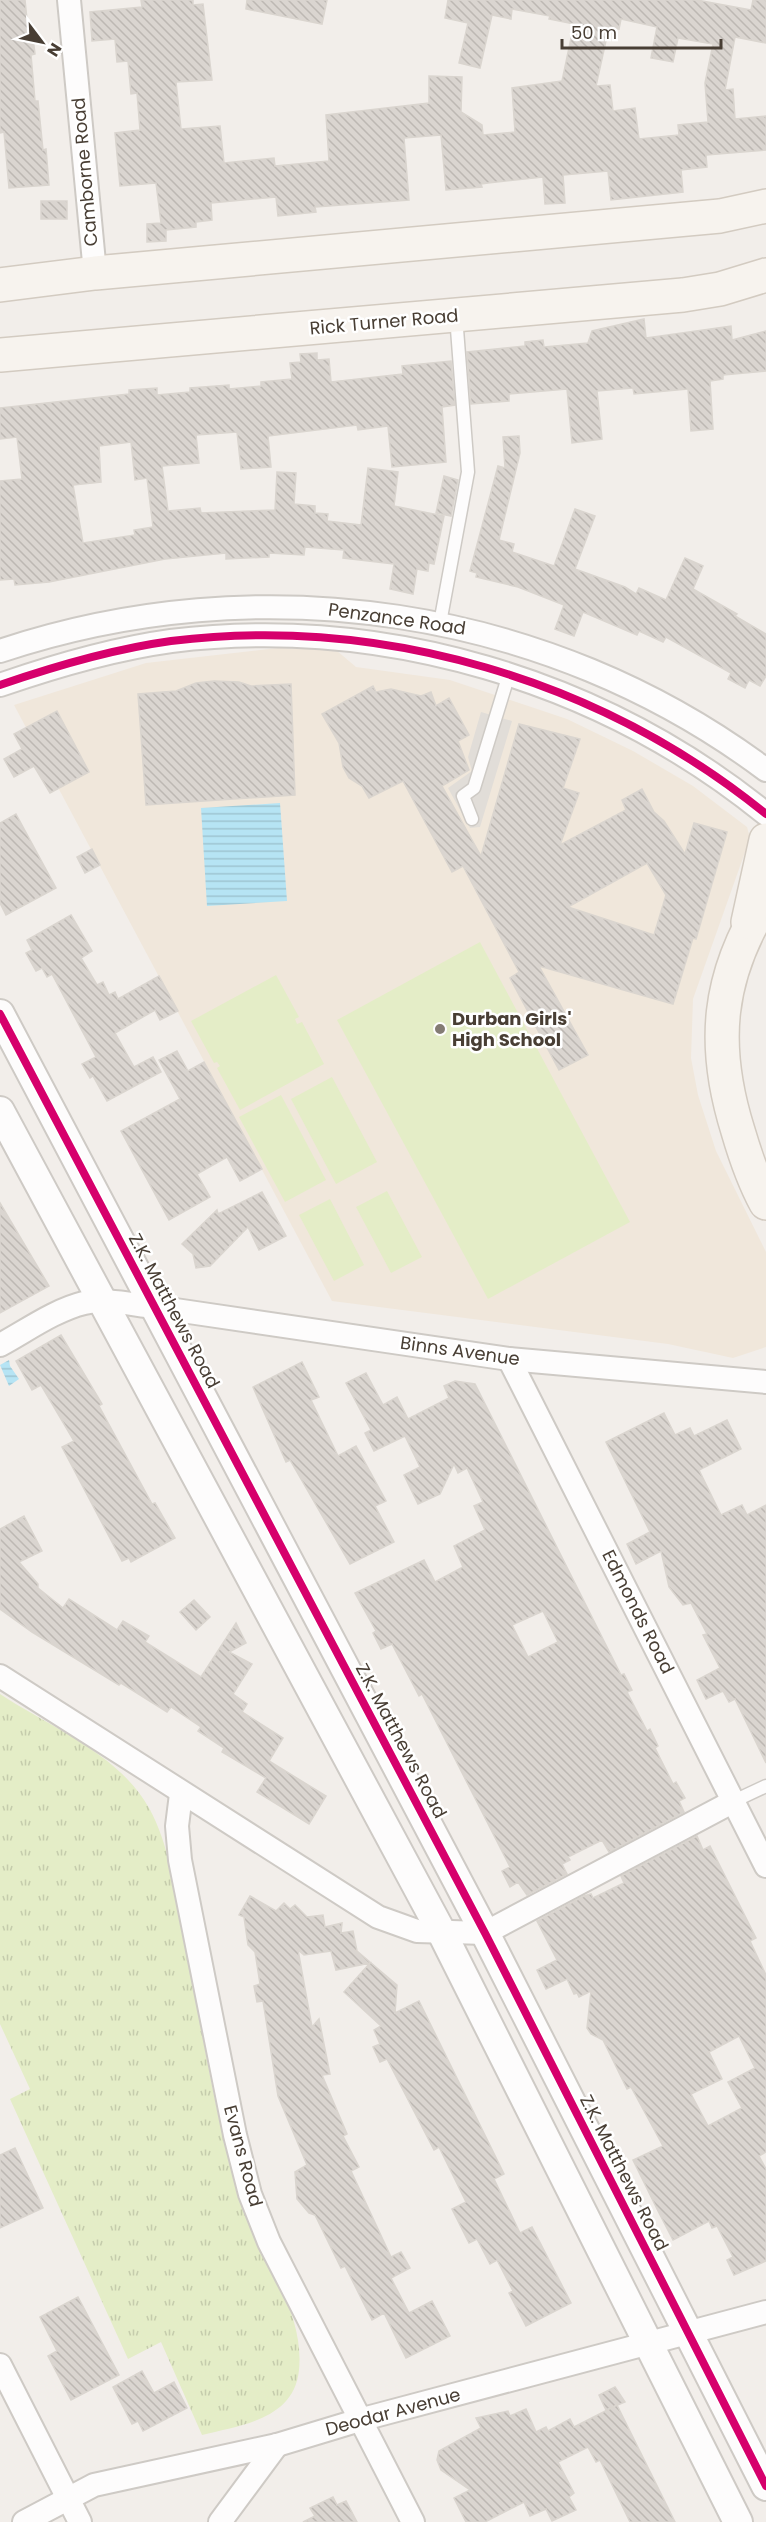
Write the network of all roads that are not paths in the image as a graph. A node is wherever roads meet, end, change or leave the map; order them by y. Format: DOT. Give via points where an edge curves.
graph roads {
  1 [pos="69,0"];
  2 [pos="766,206"];
  3 [pos="95,273"];
  4 [pos="766,275"];
  5 [pos="0,285"];
  6 [pos="456,316"];
  7 [pos="0,356"];
  8 [pos="290,606"];
  9 [pos="440,622"];
  10 [pos="103,623"];
  11 [pos="291,636"];
  12 [pos="534,648"];
  13 [pos="0,651"];
  14 [pos="108,654"];
  15 [pos="516,676"];
  16 [pos="0,685"];
  17 [pos="766,770"];
  18 [pos="766,814"];
  19 [pos="472,819"];
  20 [pos="766,840"];
  21 [pos="766,899"];
  22 [pos="743,938"];
  23 [pos="0,1017"];
  24 [pos="0,1111"];
  25 [pos="766,1203"];
  26 [pos="104,1302"];
  27 [pos="155,1307"];
  28 [pos="0,1345"];
  29 [pos="509,1359"];
  30 [pos="766,1382"];
  31 [pos="263,1512"];
  32 [pos="227,1531"];
  33 [pos="0,1676"];
  34 [pos="766,1786"];
  35 [pos="181,1794"];
  36 [pos="734,1802"];
  37 [pos="766,1866"];
  38 [pos="442,1933"];
  39 [pos="485,1933"];
  40 [pos="766,2312"];
  41 [pos="688,2332"];
  42 [pos="648,2344"];
  43 [pos="0,2365"];
  44 [pos="363,2419"];
  45 [pos="277,2445"];
  46 [pos="766,2486"];
  47 [pos="68,2498"];
  48 [pos="24,2522"];
  49 [pos="80,2522"];
  50 [pos="220,2522"];
  51 [pos="413,2522"];
  52 [pos="738,2522"];
  1 -- 3 [label="street, Camborne Road"];
  2 -- 3 [label="main road" via="720,216"];
  3 -- 5 [label="main road"];
  4 -- 6 [label="main road, Rick Turner Road" via="683,295"];
  6 -- 7 [label="main road, Rick Turner Road"];
  6 -- 9 [label="lane" via="468,472"];
  8 -- 9 [label="street, Penzance Road"];
  8 -- 10 [label="street, Penzance Road" via="185,610"];
  8 -- 11 [label="street"];
  9 -- 12 [label="street, Penzance Road"];
  10 -- 13 [label="street, Penzance Road"];
  10 -- 14 [label="street"];
  11 -- 14 [label="street, Penzance Road" via="171,641"];
  11 -- 15 [label="street, Penzance Road" via="394,646 482,664"];
  12 -- 15 [label="street"];
  12 -- 17 [label="street, Penzance Road" via="590,669 656,701 700,725"];
  14 -- 16 [label="street, Penzance Road" via="61,664"];
  15 -- 18 [label="street, Penzance Road" via="580,700 630,725 702,766"];
  15 -- 19 [label="lane" via="474,788 462,796"];
  20 -- 22 [label="main road"];
  21 -- 22 [label="main road"];
  22 -- 25 [label="main road" via="725,994 721,1044 726,1091"];
  23 -- 27 [label="street, Z.K. Matthews Road"];
  24 -- 26 [label="street"];
  26 -- 27 [label="street, Binns Avenue"];
  26 -- 28 [label="street, Binns Avenue" via="70,1307"];
  26 -- 32 [label="street"];
  27 -- 29 [label="street, Binns Avenue"];
  27 -- 31 [label="street, Z.K. Matthews Road"];
  29 -- 30 [label="street, Binns Avenue"];
  29 -- 36 [label="street, Edmonds Road"];
  31 -- 32 [label="street"];
  31 -- 39 [label="street, Z.K. Matthews Road"];
  32 -- 38 [label="street"];
  33 -- 35 [label="street"];
  34 -- 36 [label="lane"];
  35 -- 38 [label="street" via="378,1917 417,1931"];
  35 -- 44 [label="street, Evans Road" via="177,1826 180,1860 250,2194 269,2242"];
  36 -- 37 [label="street, Edmonds Road"];
  36 -- 39 [label="street"];
  38 -- 39 [label="street"];
  38 -- 42 [label="street"];
  39 -- 41 [label="street, Z.K. Matthews Road"];
  40 -- 41 [label="street, Deodar Avenue"];
  41 -- 42 [label="street, Deodar Avenue"];
  41 -- 46 [label="street, Z.K. Matthews Road"];
  42 -- 44 [label="street, Deodar Avenue"];
  42 -- 52 [label="street"];
  43 -- 47 [label="street"];
  44 -- 45 [label="street, Deodar Avenue"];
  44 -- 51 [label="street, Evans Road"];
  45 -- 47 [label="street, Deodar Avenue" via="94,2485"];
  45 -- 50 [label="street"];
  47 -- 48 [label="street, Deodar Avenue"];
  47 -- 49 [label="street"];
}
